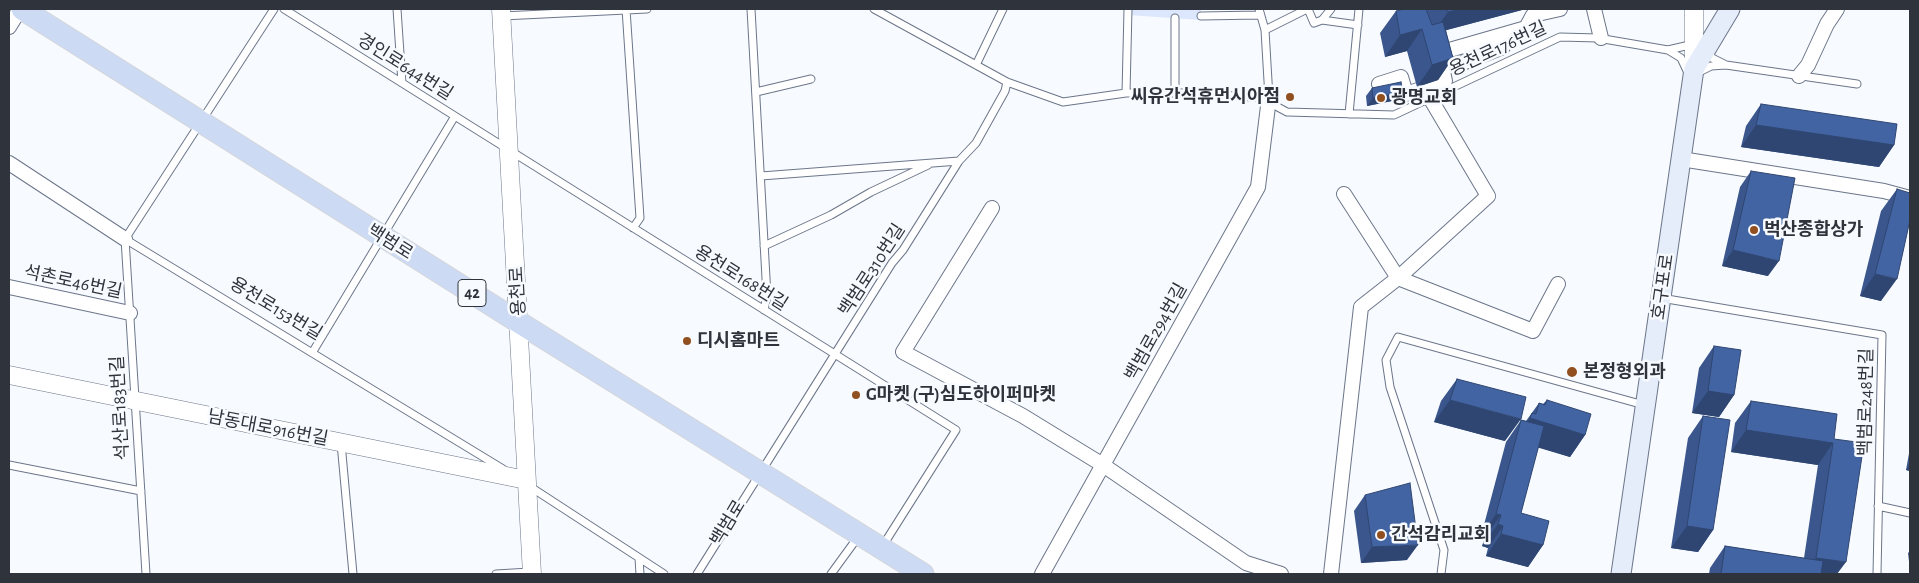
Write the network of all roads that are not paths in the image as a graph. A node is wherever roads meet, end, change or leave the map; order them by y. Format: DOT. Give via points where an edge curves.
graph roads {
  1 [pos="21,9"];
  2 [pos="274,9"];
  3 [pos="284,9"];
  4 [pos="397,9"];
  5 [pos="626,9"];
  6 [pos="647,9"];
  7 [pos="751,9"];
  8 [pos="874,9"];
  9 [pos="1003,9"];
  10 [pos="1128,9"];
  11 [pos="1307,9"];
  12 [pos="1331,9"];
  13 [pos="1359,9"];
  14 [pos="1560,9"];
  15 [pos="1594,9"];
  16 [pos="1694,9"];
  17 [pos="1730,9"];
  18 [pos="1837,9"];
  19 [pos="501,12"];
  20 [pos="888,12"];
  21 [pos="1260,12"];
  22 [pos="1202,16"];
  23 [pos="1175,18"];
  24 [pos="1322,20"];
  25 [pos="1358,25"];
  26 [pos="9,27"];
  27 [pos="1265,30"];
  28 [pos="1499,36"];
  29 [pos="1601,38"];
  30 [pos="1701,45"];
  31 [pos="1668,50"];
  32 [pos="1465,62"];
  33 [pos="976,65"];
  34 [pos="1726,65"];
  35 [pos="1693,75"];
  36 [pos="1800,76"];
  37 [pos="811,79"];
  38 [pos="1007,82"];
  39 [pos="402,83"];
  40 [pos="1379,84"];
  41 [pos="1857,84"];
  42 [pos="756,92"];
  43 [pos="1126,93"];
  44 [pos="1175,93"];
  45 [pos="1269,98"];
  46 [pos="1430,98"];
  47 [pos="1349,114"];
  48 [pos="455,116"];
  49 [pos="202,122"];
  50 [pos="510,150"];
  51 [pos="1681,159"];
  52 [pos="959,162"];
  53 [pos="9,163"];
  54 [pos="931,164"];
  55 [pos="761,176"];
  56 [pos="1344,194"];
  57 [pos="1910,198"];
  58 [pos="992,208"];
  59 [pos="634,228"];
  60 [pos="382,237"];
  61 [pos="126,239"];
  62 [pos="764,246"];
  63 [pos="1398,278"];
  64 [pos="1558,284"];
  65 [pos="9,287"];
  66 [pos="1661,298"];
  67 [pos="764,310"];
  68 [pos="130,313"];
  69 [pos="520,323"];
  70 [pos="312,353"];
  71 [pos="835,354"];
  72 [pos="9,375"];
  73 [pos="135,401"];
  74 [pos="1646,405"];
  75 [pos="341,442"];
  76 [pos="9,465"];
  77 [pos="1103,465"];
  78 [pos="760,473"];
  79 [pos="524,481"];
  80 [pos="141,491"];
  81 [pos="1878,506"];
  82 [pos="1910,513"];
  83 [pos="860,535"];
  84 [pos="882,548"];
  85 [pos="639,558"];
  86 [pos="532,573"];
  87 [pos="146,574"];
  88 [pos="353,574"];
  89 [pos="496,574"];
  90 [pos="640,574"];
  91 [pos="664,574"];
  92 [pos="697,574"];
  93 [pos="831,574"];
  94 [pos="923,574"];
  95 [pos="1042,574"];
  96 [pos="1281,574"];
  97 [pos="1331,574"];
  98 [pos="1440,574"];
  99 [pos="1621,574"];
  100 [pos="1877,574"];
  1 -- 26 [label="street"];
  1 -- 49 [label="main road, 백범로 / 42"];
  2 -- 49 [label="lane"];
  3 -- 39 [label="lane, 경인로644번길"];
  4 -- 39 [label="lane"];
  5 -- 6 [label="lane"];
  5 -- 19 [label="lane"];
  5 -- 59 [label="lane" via="640,218"];
  7 -- 42 [label="lane"];
  8 -- 20 [label="lane"];
  9 -- 33 [label="lane"];
  10 -- 43 [label="lane"];
  11 -- 24 [label="lane" via="1314,23"];
  11 -- 27 [label="lane"];
  12 -- 24 [label="lane"];
  13 -- 25 [label="lane"];
  14 -- 28 [label="street" via="1533,15 1526,28"];
  15 -- 29 [label="street"];
  16 -- 30 [label="street"];
  17 -- 30 [label="main road, 호구포로"];
  18 -- 36 [label="street"];
  19 -- 50 [label="street, 용천로"];
  20 -- 33 [label="lane"];
  21 -- 22 [label="lane"];
  21 -- 27 [label="lane"];
  23 -- 44 [label="lane"];
  24 -- 25 [label="lane"];
  25 -- 47 [label="lane"];
  27 -- 45 [label="lane"];
  28 -- 32 [label="street" via="1503,48"];
  28 -- 40 [label="street" via="1439,53 1445,81 1406,94 1401,76"];
  29 -- 31 [label="lane, 용천로176번길"];
  29 -- 46 [label="lane, 용천로176번길" via="1560,37"];
  30 -- 31 [label="lane, 용천로176번길"];
  30 -- 34 [label="lane" via="1712,58"];
  30 -- 35 [label="main road, 호구포로"];
  31 -- 35 [label="lane" via="1681,58"];
  33 -- 38 [label="lane"];
  34 -- 35 [label="lane" via="1712,66"];
  34 -- 36 [label="lane"];
  35 -- 51 [label="main road, 호구포로"];
  36 -- 41 [label="lane"];
  37 -- 42 [label="lane"];
  38 -- 43 [label="lane" via="1063,102"];
  38 -- 52 [label="lane, 백범로310번길" via="976,143"];
  39 -- 48 [label="lane, 경인로644번길"];
  42 -- 55 [label="lane"];
  43 -- 44 [label="lane"];
  44 -- 45 [label="lane"];
  45 -- 47 [label="lane, 용천로176번길" via="1287,112"];
  45 -- 77 [label="street, 백범로294번길" via="1258,187"];
  46 -- 47 [label="lane, 용천로176번길" via="1394,115"];
  46 -- 63 [label="street" via="1488,196"];
  48 -- 50 [label="lane, 경인로644번길"];
  48 -- 60 [label="lane"];
  49 -- 60 [label="main road, 백범로 / 42"];
  49 -- 61 [label="lane"];
  50 -- 59 [label="lane, 용천로168번길"];
  50 -- 69 [label="street, 용천로"];
  51 -- 57 [label="street" via="1884,191"];
  51 -- 66 [label="main road, 호구포로"];
  52 -- 54 [label="lane"];
  52 -- 71 [label="lane, 백범로310번길"];
  53 -- 61 [label="street, 용천로153번길"];
  54 -- 55 [label="lane"];
  54 -- 62 [label="lane"];
  55 -- 62 [label="lane"];
  56 -- 63 [label="street"];
  58 -- 77 [label="street" via="903,352 1023,416"];
  59 -- 67 [label="lane, 용천로168번길"];
  60 -- 69 [label="main road, 백범로 / 42"];
  60 -- 70 [label="lane"];
  61 -- 68 [label="lane, 석산로183번길"];
  61 -- 70 [label="lane, 용천로153번길"];
  62 -- 67 [label="lane" via="767,296"];
  63 -- 64 [label="street" via="1533,331"];
  63 -- 97 [label="street" via="1361,307"];
  65 -- 68 [label="street, 석촌로46번길"];
  66 -- 74 [label="main road, 호구포로"];
  66 -- 81 [label="lane, 백범로248번길" via="1882,335"];
  67 -- 71 [label="lane, 용천로168번길"];
  68 -- 73 [label="lane, 석산로183번길"];
  69 -- 78 [label="main road, 백범로 / 42"];
  69 -- 79 [label="street, 용천로"];
  70 -- 79 [label="lane, 용천로153번길"];
  71 -- 78 [label="lane, 백범로310번길"];
  71 -- 84 [label="lane, 용천로168번길" via="956,430"];
  72 -- 73 [label="street, 남동대로916번길"];
  73 -- 75 [label="street, 남동대로916번길"];
  73 -- 80 [label="lane, 석산로183번길"];
  74 -- 98 [label="lane" via="1398,337 1386,360 1390,387 1444,550"];
  74 -- 99 [label="main road, 호구포로"];
  75 -- 79 [label="street, 남동대로916번길"];
  75 -- 88 [label="lane"];
  76 -- 80 [label="lane"];
  77 -- 95 [label="street, 백범로294번길"];
  77 -- 96 [label="street" via="1246,563"];
  78 -- 83 [label="main road, 백범로 / 42"];
  78 -- 92 [label="lane, 백범로"];
  79 -- 85 [label="lane, 용천로153번길"];
  79 -- 86 [label="street, 용천로"];
  80 -- 87 [label="lane, 석산로183번길"];
  81 -- 82 [label="lane"];
  81 -- 100 [label="lane, 백범로248번길"];
  83 -- 84 [label="main road, 백범로 / 42"];
  83 -- 93 [label="lane"];
  84 -- 94 [label="main road, 백범로 / 42"];
  85 -- 90 [label="lane"];
  85 -- 91 [label="lane, 용천로153번길"];
  86 -- 89 [label="lane"];
}
